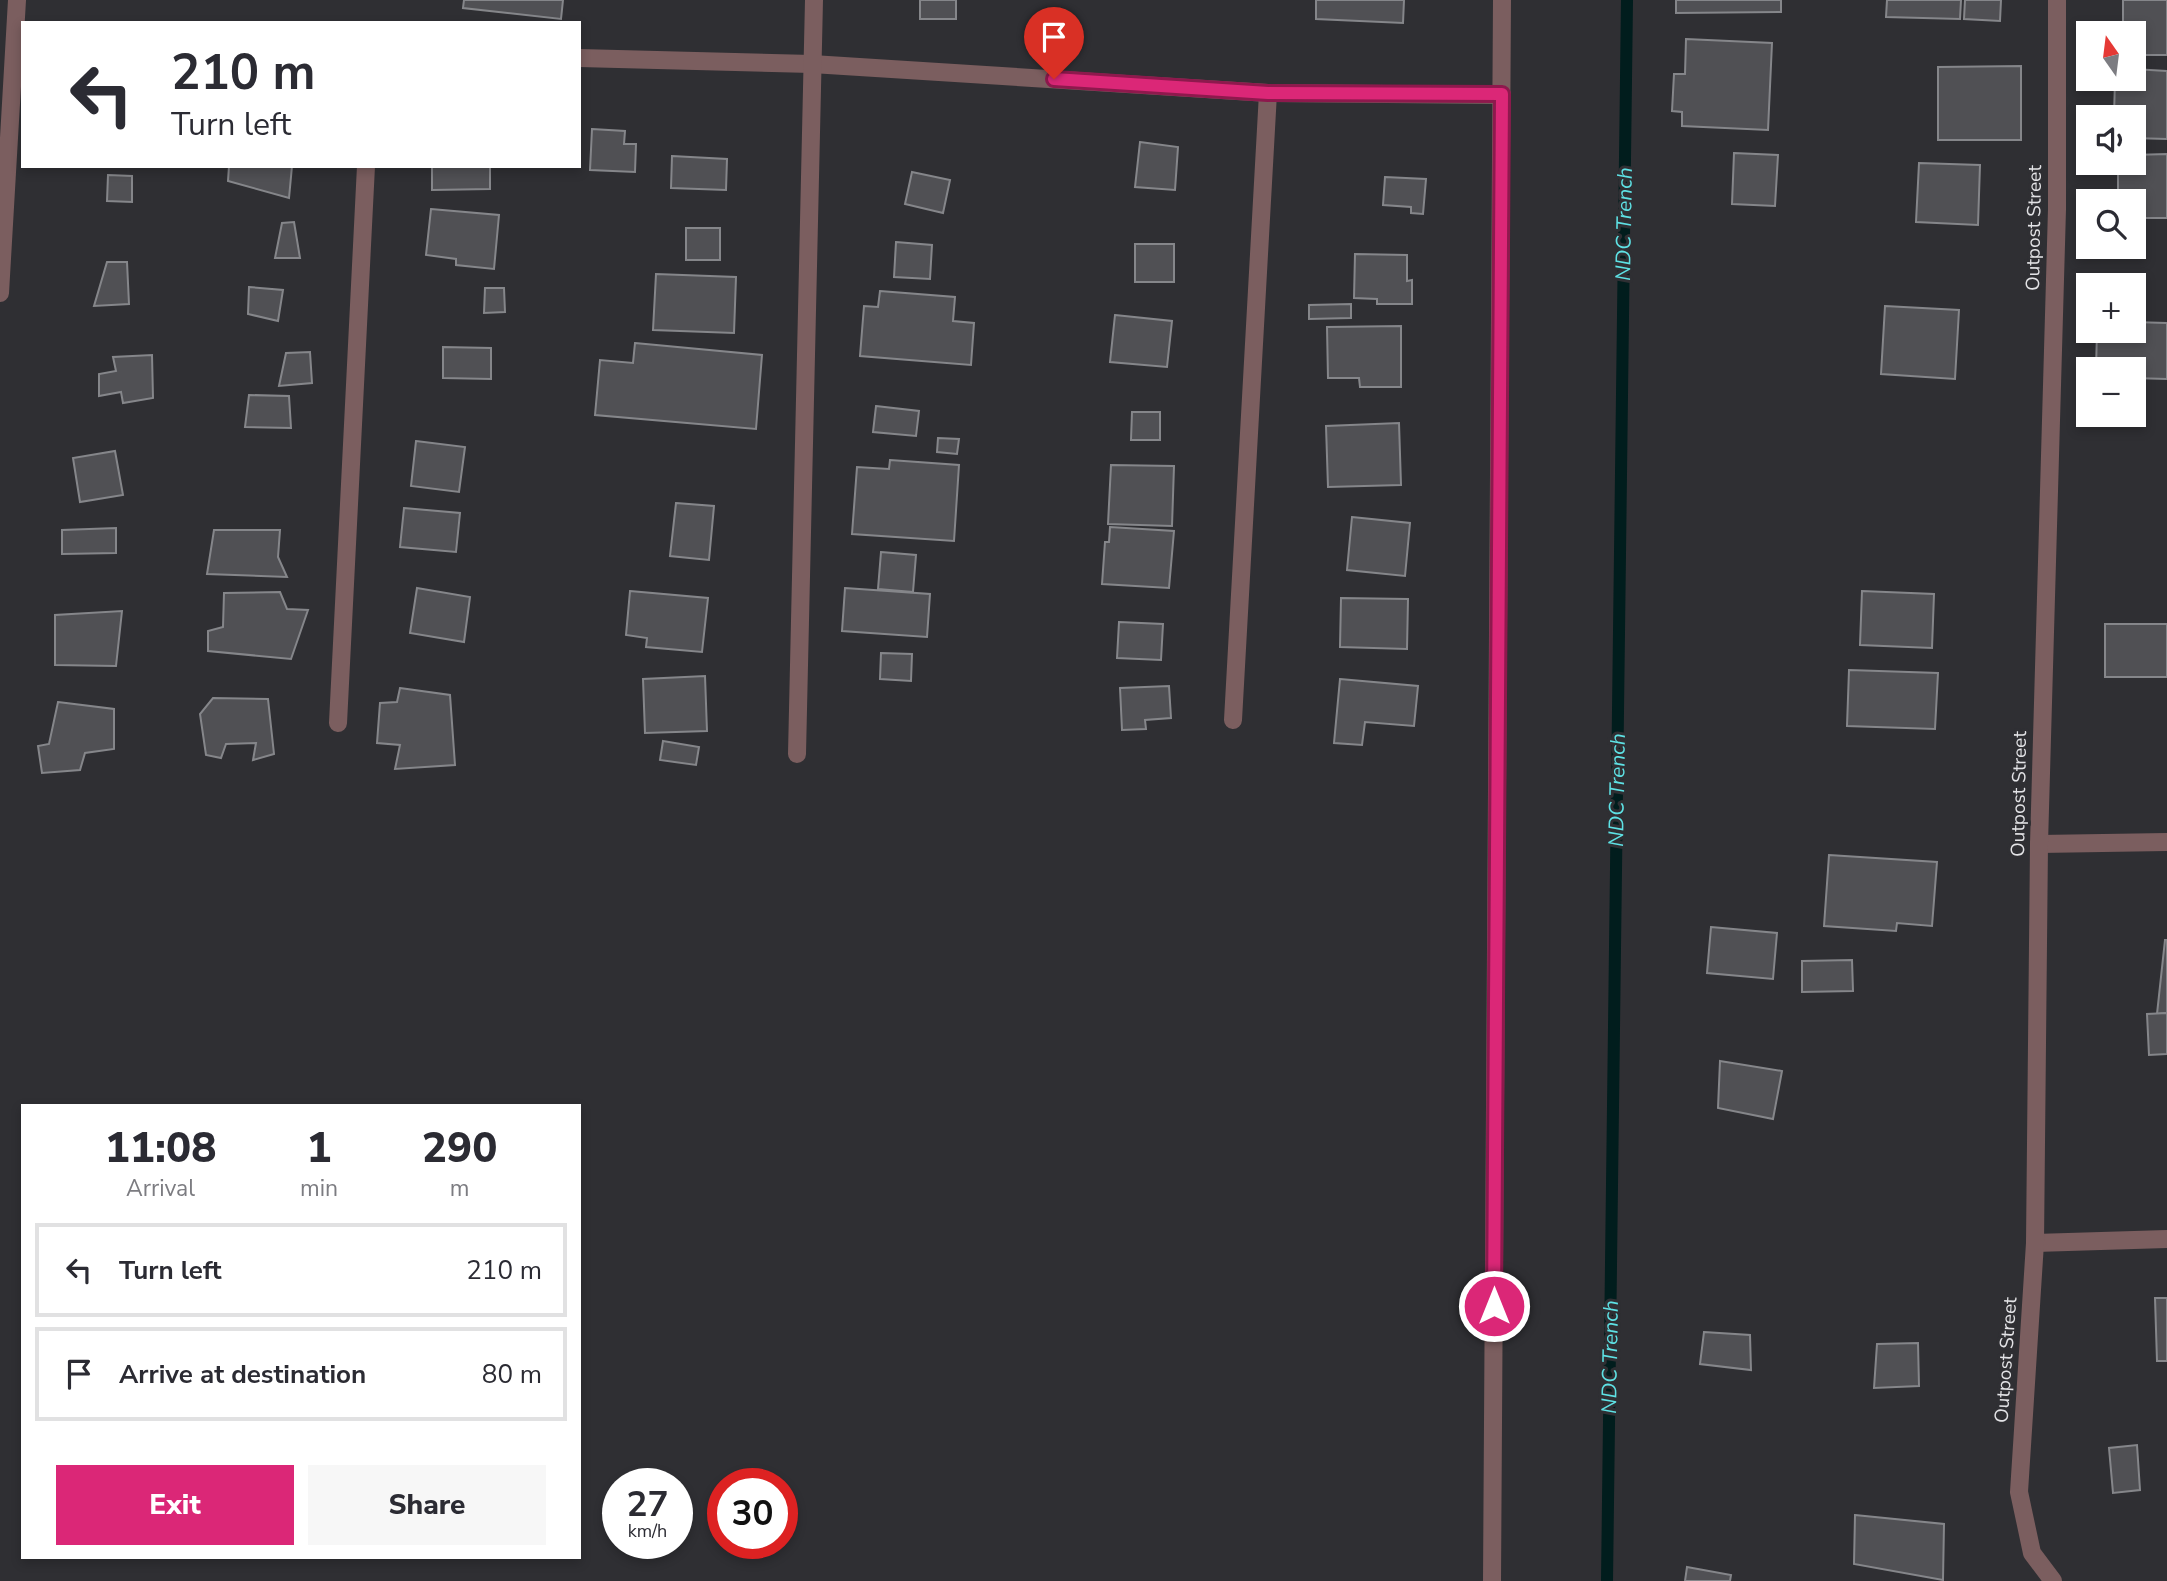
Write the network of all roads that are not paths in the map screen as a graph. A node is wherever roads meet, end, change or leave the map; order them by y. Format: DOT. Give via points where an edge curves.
graph roads {
  1 [pos="17,0"];
  2 [pos="814,0"];
  3 [pos="1502,0"];
  4 [pos="2057,0"];
  5 [pos="13,31"];
  6 [pos="581,58"];
  7 [pos="812,64"];
  8 [pos="1268,93"];
  9 [pos="1502,94"];
  10 [pos="366,168"];
  11 [pos="0,293"];
  12 [pos="1233,720"];
  13 [pos="338,723"];
  14 [pos="797,754"];
  15 [pos="2167,842"];
  16 [pos="2039,844"];
  17 [pos="2167,1239"];
  18 [pos="2035,1243"];
  19 [pos="1492,1581"];
  20 [pos="2053,1581"];
  1 -- 5 [label="street"];
  2 -- 7 [label="street"];
  3 -- 9 [label="street"];
  4 -- 16 [label="street, Outpost Street" via="2057,209"];
  5 -- 11 [label="street"];
  6 -- 7 [label="street"];
  7 -- 8 [label="street"];
  7 -- 14 [label="street"];
  8 -- 9 [label="street"];
  8 -- 12 [label="street"];
  9 -- 19 [label="street"];
  10 -- 13 [label="street"];
  15 -- 16 [label="street"];
  16 -- 18 [label="street, Outpost Street"];
  17 -- 18 [label="street"];
  18 -- 20 [label="street, Outpost Street" via="2018,1492 2032,1553"];
}
